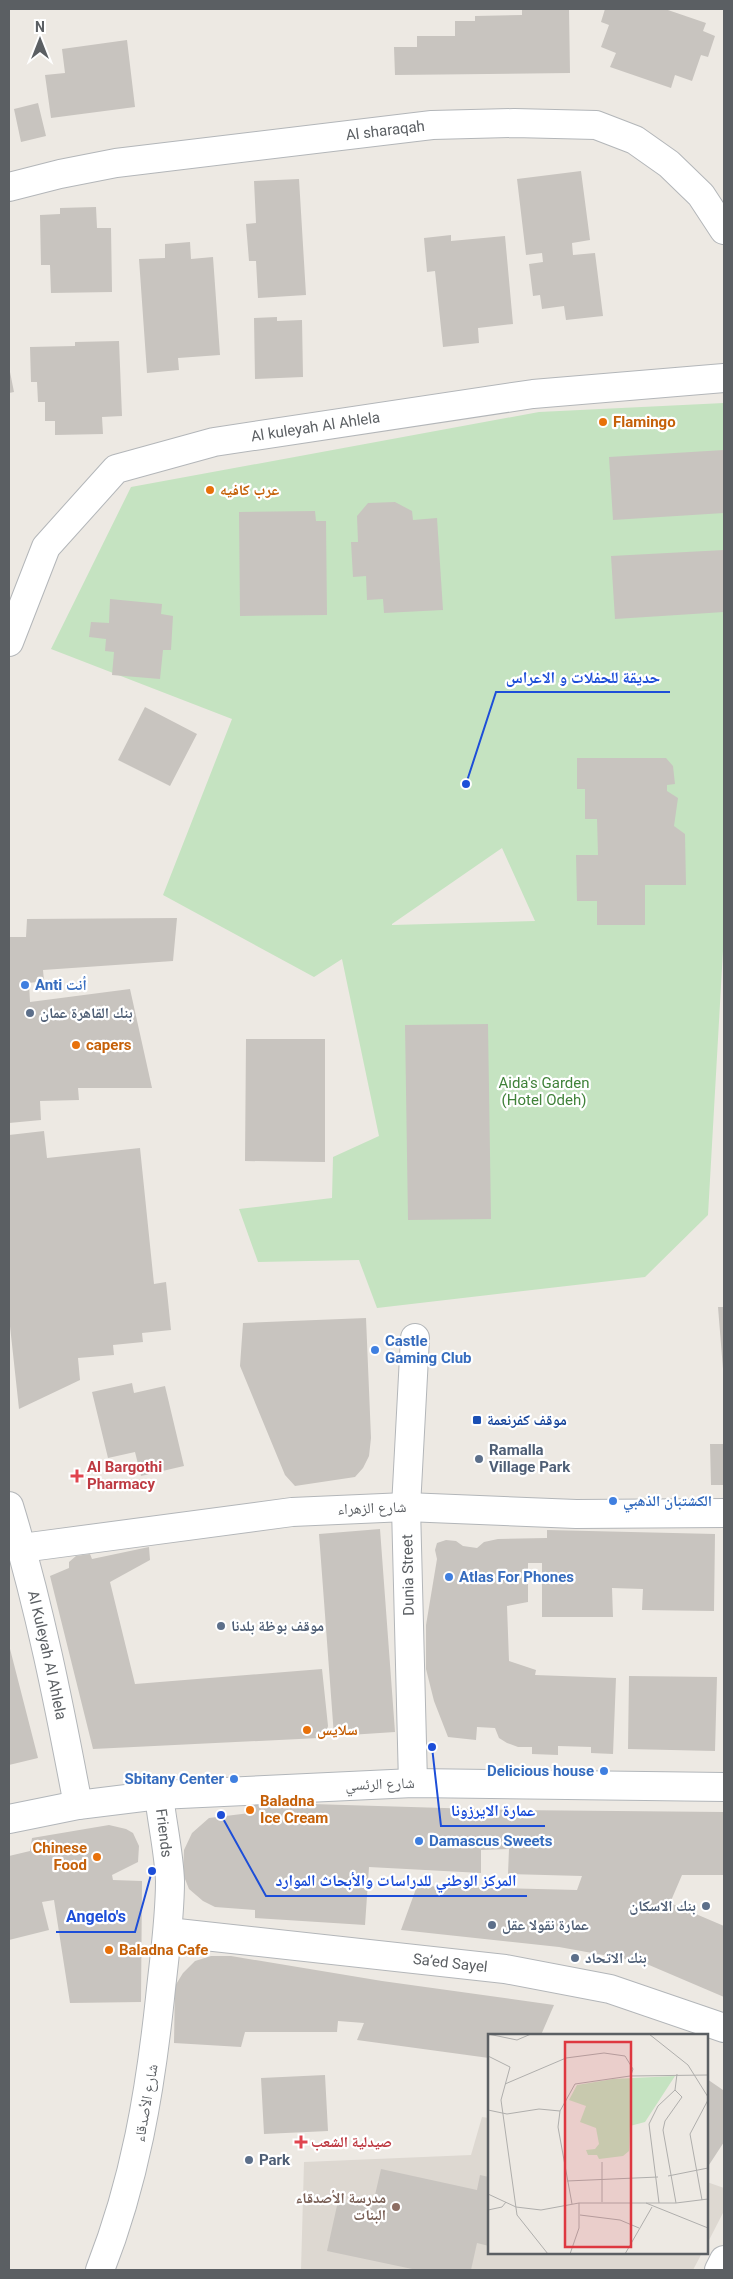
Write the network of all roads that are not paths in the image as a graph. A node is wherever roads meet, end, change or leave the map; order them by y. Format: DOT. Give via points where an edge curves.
graph roads {
  1 [pos="9,188"];
  2 [pos="724,230"];
  3 [pos="724,378"];
  4 [pos="9,642"];
  5 [pos="415,1338"];
  6 [pos="9,1506"];
  7 [pos="406,1506"];
  8 [pos="724,1513"];
  9 [pos="22,1548"];
  10 [pos="413,1782"];
  11 [pos="724,1787"];
  12 [pos="158,1795"];
  13 [pos="78,1805"];
  14 [pos="9,1819"];
  15 [pos="168,1932"];
  16 [pos="724,2028"];
  17 [pos="724,2260"];
  18 [pos="100,2270"];
  19 [pos="719,2270"];
  1 -- 2 [label="street, Al sharaqah" via="116,163 432,125 596,125 634,140 669,164 701,195"];
  3 -- 4 [label="street, Al kuleyah Al Ahlela" via="533,394 214,442 116,469 46,547"];
  5 -- 7 [label="street, Dunia Street"];
  6 -- 9 [label="street, Al Kuleyah Al Ahlela"];
  7 -- 8 [label="street, شارع الزهراء" via="576,1514"];
  7 -- 9 [label="street, شارع الزهراء" via="292,1512"];
  7 -- 10 [label="street, Dunia Street"];
  9 -- 13 [label="street, Al Kuleyah Al Ahlela" via="53,1671"];
  10 -- 11 [label="street, شارع الرئسي"];
  10 -- 12 [label="street, شارع الرئسي"];
  12 -- 13 [label="street, شارع الرئسي"];
  12 -- 15 [label="street, Friends" via="170,1880"];
  13 -- 14 [label="street, شارع الرئسي"];
  15 -- 16 [label="street, Sa’ed Sayel" via="504,1968 610,1989"];
  15 -- 18 [label="street, شارع الأصدقاء" via="152,2073 134,2170"];
  17 -- 19 [label="street"];
}
